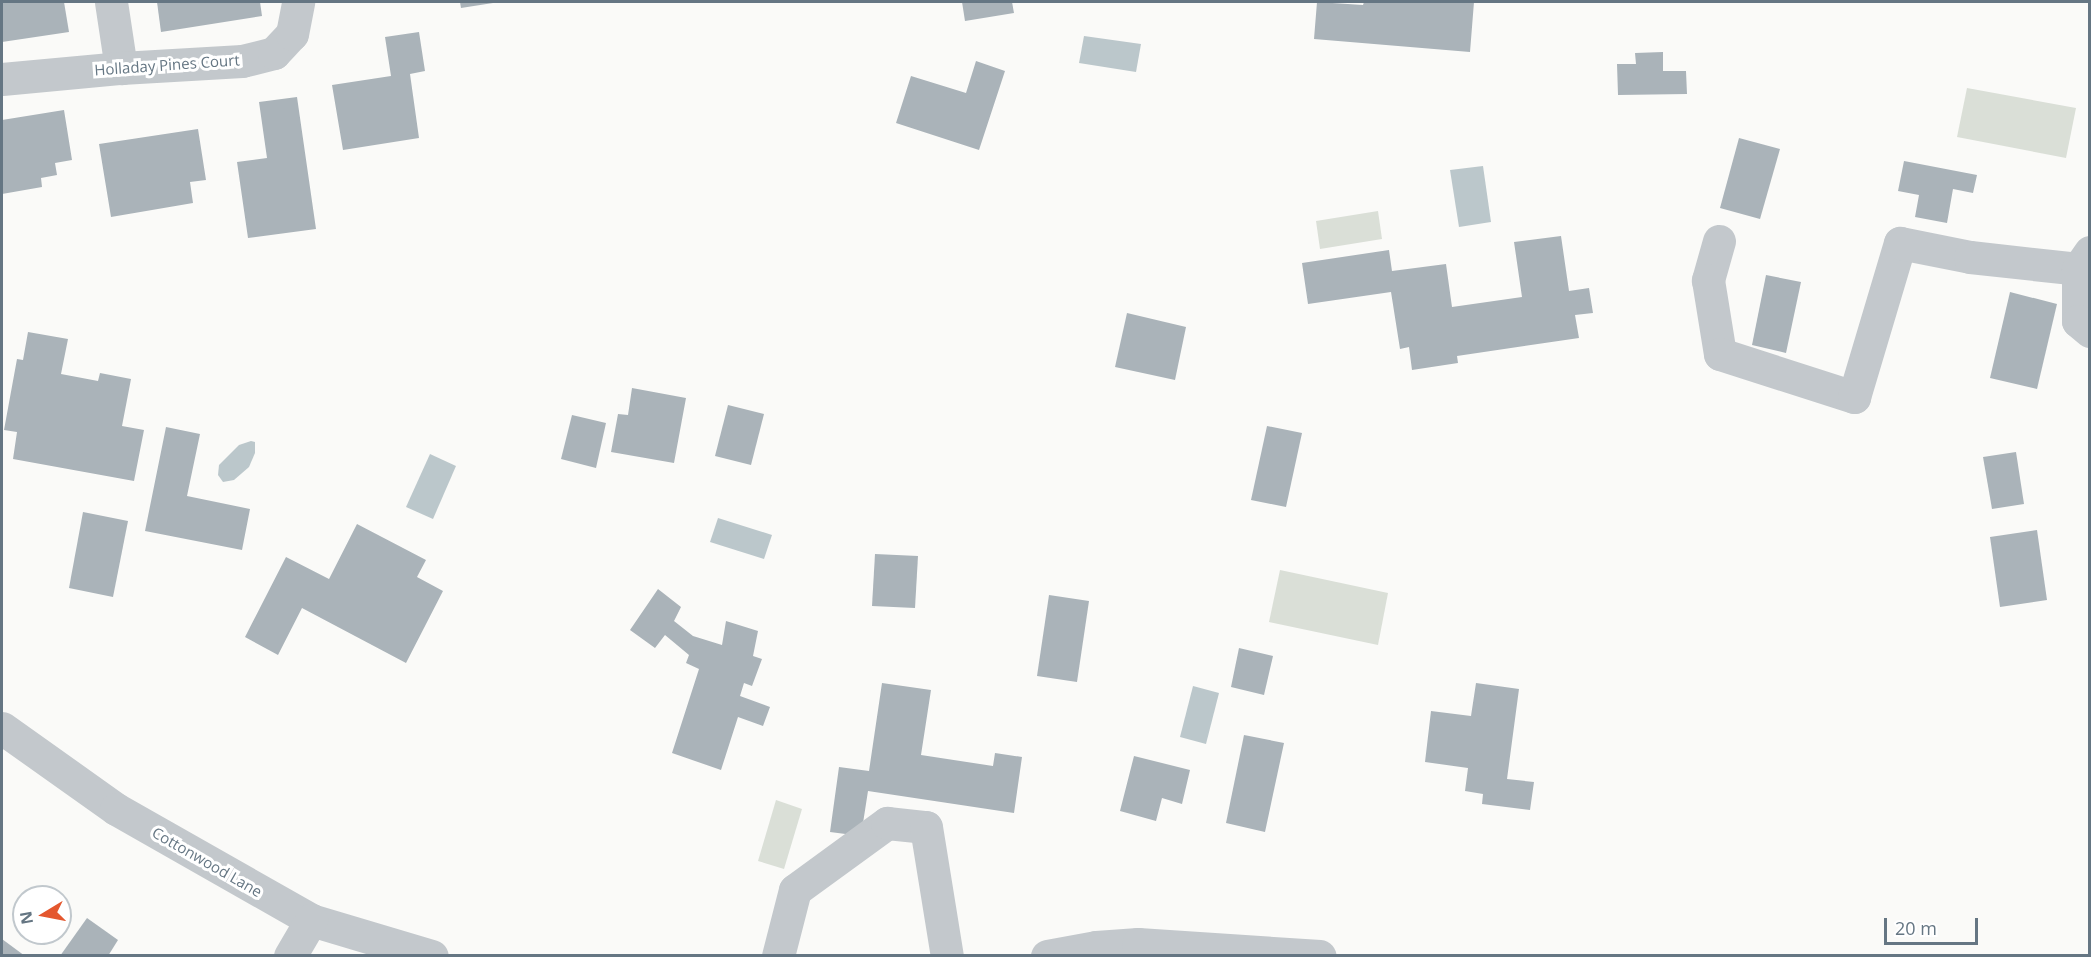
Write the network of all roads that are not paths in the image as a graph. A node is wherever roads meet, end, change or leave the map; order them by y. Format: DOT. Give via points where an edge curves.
graph roads {
  1 [pos="111,2"];
  2 [pos="298,2"];
  3 [pos="121,68"];
  4 [pos="2,79"];
  5 [pos="1719,241"];
  6 [pos="2084,261"];
  7 [pos="2090,331"];
  8 [pos="2,729"];
  9 [pos="311,920"];
  10 [pos="1139,950"];
  11 [pos="290,956"];
  12 [pos="432,956"];
  13 [pos="778,956"];
  14 [pos="947,956"];
  15 [pos="1047,956"];
  16 [pos="1320,956"];
  1 -- 3 [label="street"];
  2 -- 3 [label="street, Holladay Pines Court" via="292,34 274,53 243,61"];
  3 -- 4 [label="street, Holladay Pines Court"];
  5 -- 6 [label="street" via="1708,280 1720,354 1854,397 1900,243 1970,257"];
  6 -- 7 [label="street" via="2079,321"];
  8 -- 9 [label="street, Cottonwood Lane" via="116,809"];
  9 -- 11 [label="street"];
  9 -- 12 [label="street, Cottonwood Lane"];
  10 -- 15 [label="street" via="1096,947"];
  10 -- 16 [label="street"];
  13 -- 14 [label="street" via="795,890 887,823 926,827"];
}
